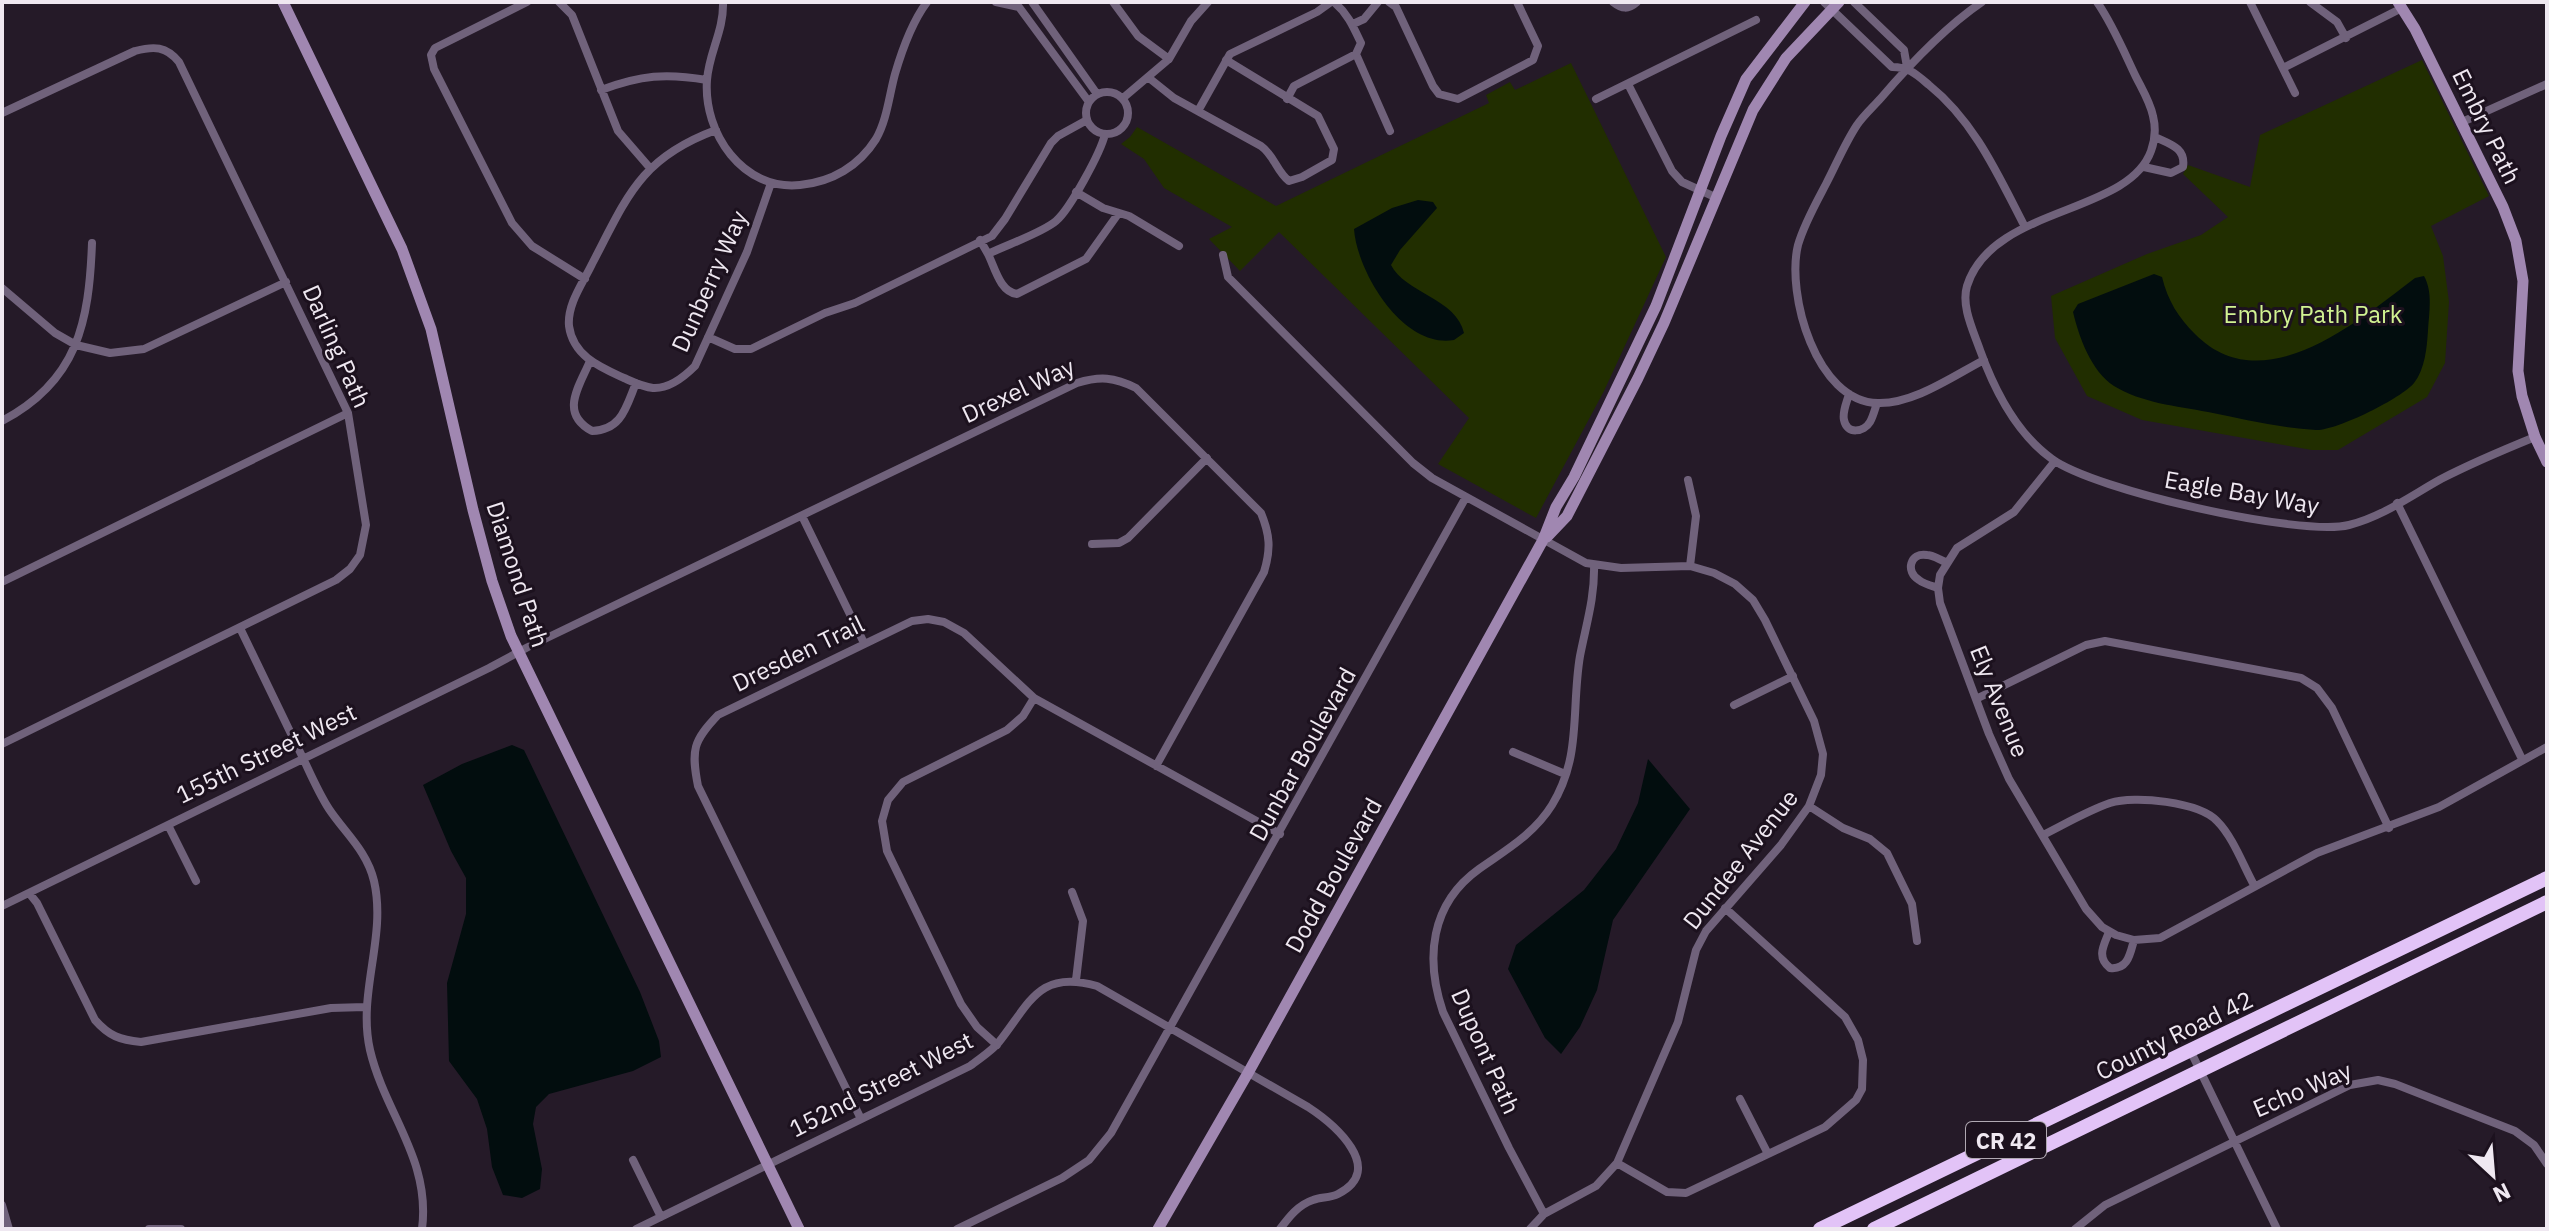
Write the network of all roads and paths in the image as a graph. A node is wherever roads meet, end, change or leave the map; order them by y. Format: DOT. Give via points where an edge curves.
graph roads {
  1 [pos="283,2"];
  2 [pos="527,2"];
  3 [pos="559,2"];
  4 [pos="723,2"];
  5 [pos="927,2"];
  6 [pos="996,2"];
  7 [pos="1032,2"];
  8 [pos="1113,2"];
  9 [pos="1208,2"];
  10 [pos="1332,2"];
  11 [pos="1378,2"];
  12 [pos="1389,2"];
  13 [pos="1517,2"];
  14 [pos="1613,2"];
  15 [pos="1637,2"];
  16 [pos="1805,2"];
  17 [pos="1854,2"];
  18 [pos="1982,2"];
  19 [pos="2097,2"];
  20 [pos="2250,2"];
  21 [pos="2310,2"];
  22 [pos="1022,4"];
  23 [pos="1832,5"];
  24 [pos="2403,5"];
  25 [pos="1756,20"];
  26 [pos="1353,24"];
  27 [pos="2346,38"];
  28 [pos="1356,54"];
  29 [pos="1169,59"];
  30 [pos="1226,60"];
  31 [pos="1907,67"];
  32 [pos="2283,68"];
  33 [pos="1149,78"];
  34 [pos="707,80"];
  35 [pos="1628,84"];
  36 [pos="2547,84"];
  37 [pos="601,90"];
  38 [pos="2295,93"];
  39 [pos="1097,94"];
  40 [pos="1123,98"];
  41 [pos="1287,99"];
  42 [pos="1596,99"];
  43 [pos="1089,102"];
  44 [pos="1198,111"];
  45 [pos="2,113"];
  46 [pos="1087,120"];
  47 [pos="2460,123"];
  48 [pos="716,130"];
  49 [pos="1390,131"];
  50 [pos="1105,134"];
  51 [pos="2155,137"];
  52 [pos="2144,167"];
  53 [pos="650,168"];
  54 [pos="771,183"];
  55 [pos="1701,190"];
  56 [pos="1076,192"];
  57 [pos="1715,197"];
  58 [pos="1118,214"];
  59 [pos="2025,227"];
  60 [pos="980,240"];
  61 [pos="92,243"];
  62 [pos="1179,246"];
  63 [pos="988,254"];
  64 [pos="1223,255"];
  65 [pos="585,279"];
  66 [pos="286,282"];
  67 [pos="2,288"];
  68 [pos="708,337"];
  69 [pos="76,345"];
  70 [pos="1984,360"];
  71 [pos="590,361"];
  72 [pos="636,383"];
  73 [pos="1849,394"];
  74 [pos="1877,403"];
  75 [pos="348,413"];
  76 [pos="2,421"];
  77 [pos="2535,437"];
  78 [pos="1207,458"];
  79 [pos="2055,461"];
  80 [pos="2547,462"];
  81 [pos="1688,480"];
  82 [pos="1466,497"];
  83 [pos="2397,503"];
  84 [pos="802,516"];
  85 [pos="1543,540"];
  86 [pos="1092,544"];
  87 [pos="1946,562"];
  88 [pos="1594,565"];
  89 [pos="1690,566"];
  90 [pos="2,582"];
  91 [pos="1938,588"];
  92 [pos="240,628"];
  93 [pos="548,639"];
  94 [pos="864,643"];
  95 [pos="518,653"];
  96 [pos="1793,676"];
  97 [pos="1034,698"];
  98 [pos="1976,699"];
  99 [pos="1734,705"];
  100 [pos="2,744"];
  101 [pos="2547,747"];
  102 [pos="1513,752"];
  103 [pos="304,759"];
  104 [pos="2522,759"];
  105 [pos="1156,766"];
  106 [pos="1565,774"];
  107 [pos="1809,806"];
  108 [pos="168,825"];
  109 [pos="2389,828"];
  110 [pos="1280,834"];
  111 [pos="2043,835"];
  112 [pos="2547,878"];
  113 [pos="196,881"];
  114 [pos="2254,885"];
  115 [pos="1072,892"];
  116 [pos="29,893"];
  117 [pos="2547,902"];
  118 [pos="2,906"];
  119 [pos="1725,908"];
  120 [pos="2109,932"];
  121 [pos="2134,940"];
  122 [pos="1917,941"];
  123 [pos="1076,980"];
  124 [pos="365,1007"];
  125 [pos="1171,1029"];
  126 [pos="997,1045"];
  127 [pos="2191,1052"];
  128 [pos="2201,1072"];
  129 [pos="1248,1073"];
  130 [pos="1740,1099"];
  131 [pos="861,1119"];
  132 [pos="2235,1141"];
  133 [pos="1768,1154"];
  134 [pos="633,1160"];
  135 [pos="1617,1163"];
  136 [pos="2547,1164"];
  137 [pos="767,1165"];
  138 [pos="2,1205"];
  139 [pos="1544,1214"];
  140 [pos="661,1217"];
  141 [pos="9,1229"];
  142 [pos="149,1229"];
  143 [pos="172,1229"];
  144 [pos="181,1229"];
  145 [pos="422,1229"];
  146 [pos="636,1229"];
  147 [pos="799,1229"];
  148 [pos="957,1229"];
  149 [pos="1158,1229"];
  150 [pos="1280,1229"];
  151 [pos="1530,1229"];
  152 [pos="1820,1229"];
  153 [pos="1874,1229"];
  154 [pos="2075,1229"];
  155 [pos="2277,1229"];
  1 -- 95 [label="street, Diamond Path" via="402,249 431,329 492,581"];
  2 -- 65 [label="street" via="435,48 431,55 512,223 532,246"];
  3 -- 37 [label="street" via="572,15"];
  4 -- 34 [label="street" via="721,32"];
  5 -- 54 [label="street" via="903,51 878,136 866,153 819,182"];
  6 -- 22 [label="street"];
  7 -- 39 [label="street"];
  8 -- 29 [label="street" via="1138,36"];
  9 -- 29 [label="street"];
  10 -- 26 [label="street"];
  10 -- 30 [label="street"];
  11 -- 26 [label="street"];
  12 -- 13 [label="street" via="1433,86 1439,94 1458,99 1533,60 1538,46"];
  14 -- 15 [label="street" via="1624,8"];
  16 -- 55 [label="street" via="1746,79"];
  17 -- 31 [label="street" via="1904,50"];
  18 -- 31 [label="street"];
  19 -- 51 [label="street" via="2149,103"];
  20 -- 32 [label="street"];
  21 -- 27 [label="street" via="2337,22"];
  22 -- 43 [label="street"];
  23 -- 31 [label="street" via="1892,67"];
  23 -- 57 [label="street" via="1786,58 1753,110"];
  24 -- 27 [label="street"];
  24 -- 47 [label="street, Embry Path"];
  25 -- 35 [label="street"];
  26 -- 28 [label="street" via="1361,43"];
  27 -- 32 [label="street"];
  28 -- 41 [label="street" via="1294,86"];
  28 -- 49 [label="street"];
  29 -- 33 [label="street"];
  30 -- 41 [label="street"];
  30 -- 44 [label="street"];
  31 -- 59 [label="street" via="1972,128"];
  31 -- 73 [label="street" via="1857,125 1799,244 1796,295 1805,326 1828,374"];
  32 -- 38 [label="street"];
  33 -- 40 [label="street"];
  33 -- 44 [label="street"];
  34 -- 37 [label="street" via="664,75"];
  34 -- 48 [label="street"];
  35 -- 42 [label="street"];
  35 -- 55 [label="street" via="1668,166 1682,182"];
  36 -- 47 [label="street"];
  37 -- 53 [label="street" via="618,131"];
  39 -- 40 [label="street" via="1108,91"];
  39 -- 43 [label="street"];
  40 -- 50 [label="street" via="1129,109 1127,121 1119,131"];
  41 -- 44 [label="street" via="1318,116 1335,154 1293,181 1285,179 1261,146"];
  43 -- 46 [label="street"];
  45 -- 66 [label="street, Darling Path" via="135,51 154,46 171,52"];
  46 -- 50 [label="street"];
  46 -- 60 [label="street" via="1051,143 997,230"];
  47 -- 77 [label="street, Embry Path" via="2516,241 2523,281 2518,371"];
  48 -- 53 [label="street" via="682,144"];
  48 -- 54 [label="street" via="741,167"];
  50 -- 56 [label="street"];
  51 -- 52 [label="street"];
  51 -- 52 [label="street" via="2182,152 2183,167 2171,173"];
  52 -- 59 [label="street, Eagle Bay Way" via="2109,192"];
  53 -- 65 [label="street" via="620,210"];
  54 -- 68 [label="street, Dunberry Way"];
  55 -- 57 [label="street"];
  55 -- 85 [label="street" via="1656,306"];
  56 -- 58 [label="street"];
  56 -- 63 [label="street" via="1055,222"];
  57 -- 85 [label="street" via="1638,378 1567,516"];
  58 -- 62 [label="street"];
  58 -- 63 [label="street" via="1086,259 1024,291 1010,294 1005,289"];
  59 -- 70 [label="street, Eagle Bay Way" via="1989,252 1966,288 1968,314"];
  60 -- 63 [label="street"];
  60 -- 68 [label="street" via="751,349 735,349"];
  61 -- 69 [label="street" via="90,295"];
  64 -- 82 [label="street, Dundee Avenue" via="1228,277 1413,463"];
  65 -- 71 [label="street" via="569,322 571,337"];
  66 -- 69 [label="street" via="144,349 110,353"];
  66 -- 75 [label="street, Darling Path"];
  67 -- 69 [label="street"];
  68 -- 72 [label="street, Dunberry Way" via="688,374 666,386"];
  69 -- 76 [label="street" via="42,394"];
  70 -- 74 [label="street" via="1918,394"];
  70 -- 79 [label="street, Eagle Bay Way" via="2019,429"];
  71 -- 72 [label="street, Dunberry Way"];
  71 -- 72 [label="street" via="573,407 577,419 592,431 612,428 620,420"];
  73 -- 74 [label="street"];
  73 -- 74 [label="street" via="1844,420 1853,430 1868,425"];
  75 -- 90 [label="street"];
  75 -- 92 [label="street, Darling Path" via="366,525 360,555 336,580"];
  77 -- 80 [label="street, Embry Path"];
  77 -- 83 [label="street, Eagle Bay Way"];
  78 -- 84 [label="street, Drexel Way" via="1136,388 1116,378 1094,377"];
  78 -- 86 [label="street" via="1128,538"];
  78 -- 105 [label="street, Drexel Way" via="1261,513 1270,553"];
  79 -- 83 [label="street, Eagle Bay Way" via="2093,480 2146,496 2270,521 2349,525"];
  79 -- 87 [label="street" via="2014,512 1964,542"];
  81 -- 89 [label="street" via="1696,516"];
  82 -- 85 [label="street, Dundee Avenue"];
  82 -- 110 [label="street, Dunbar Boulevard"];
  83 -- 104 [label="street"];
  84 -- 93 [label="street, Drexel Way"];
  84 -- 94 [label="street"];
  85 -- 88 [label="street, Dundee Avenue"];
  85 -- 129 [label="street, Dodd Boulevard"];
  87 -- 91 [label="street"];
  87 -- 91 [label="street" via="1928,554 1912,559 1910,565 1917,580"];
  88 -- 89 [label="street, Dundee Avenue"];
  88 -- 106 [label="street, Dupont Path" via="1580,658 1576,737"];
  89 -- 96 [label="street, Dundee Avenue" via="1725,578 1753,600"];
  91 -- 98 [label="street, Ely Avenue"];
  92 -- 100 [label="street, Darling Path"];
  92 -- 103 [label="street"];
  93 -- 95 [label="street, 155th Street West"];
  94 -- 97 [label="street, Dresden Trail" via="912,621 944,622 964,633"];
  94 -- 131 [label="street, Dresden Trail" via="718,715 700,734 693,762 698,786"];
  95 -- 103 [label="street, 155th Street West"];
  95 -- 137 [label="street, Diamond Path"];
  96 -- 99 [label="street"];
  96 -- 107 [label="street, Dundee Avenue" via="1819,731 1823,754"];
  97 -- 105 [label="street, Dresden Trail"];
  97 -- 126 [label="street" via="1007,730 903,782 888,800 882,821 887,851 961,1004"];
  98 -- 109 [label="street" via="2086,645 2105,641 2301,678 2332,708"];
  98 -- 111 [label="street, Ely Avenue" via="2009,779"];
  101 -- 104 [label="street"];
  102 -- 106 [label="street"];
  103 -- 108 [label="street, 155th Street West"];
  103 -- 124 [label="street" via="329,808 362,851 374,880 377,915"];
  104 -- 109 [label="street" via="2439,807"];
  105 -- 110 [label="street, Dresden Trail"];
  106 -- 139 [label="street, Dupont Path" via="1537,824 1468,879 1443,908 1433,951 1443,1012"];
  107 -- 119 [label="street, Dundee Avenue"];
  107 -- 122 [label="street" via="1887,853 1912,904"];
  108 -- 113 [label="street"];
  108 -- 116 [label="street, 155th Street West"];
  109 -- 114 [label="street" via="2317,853"];
  110 -- 125 [label="street, Dunbar Boulevard"];
  111 -- 114 [label="street" via="2110,803 2130,799 2184,805 2208,812 2220,823"];
  111 -- 120 [label="street, Ely Avenue" via="2086,909"];
  112 -- 127 [label="highway, County Road 42 / CR 42"];
  114 -- 121 [label="street" via="2187,925 2154,939"];
  115 -- 123 [label="street" via="1083,921"];
  116 -- 118 [label="street, 155th Street West"];
  116 -- 124 [label="street" via="95,1020 120,1040 141,1042 331,1008"];
  117 -- 128 [label="highway, County Road 42 / CR 42"];
  119 -- 133 [label="street" via="1845,1017 1863,1060 1862,1089 1856,1100 1825,1127"];
  119 -- 135 [label="street, Dundee Avenue" via="1696,950 1678,1022"];
  120 -- 121 [label="street"];
  120 -- 121 [label="street" via="2101,952 2110,968 2127,962"];
  123 -- 125 [label="street" via="1097,986"];
  123 -- 126 [label="street, 152nd Street West" via="1054,982 1035,993"];
  124 -- 145 [label="street" via="382,1087 421,1179"];
  125 -- 129 [label="street"];
  125 -- 148 [label="street, Dunbar Boulevard" via="1111,1133 1089,1160"];
  126 -- 131 [label="street, 152nd Street West" via="970,1066"];
  127 -- 128 [label="street"];
  127 -- 152 [label="highway, County Road 42 / CR 42"];
  128 -- 132 [label="street"];
  128 -- 153 [label="highway, County Road 42 / CR 42"];
  129 -- 149 [label="street, Dodd Boulevard"];
  129 -- 150 [label="street" via="1322,1116 1349,1142 1356,1158 1349,1185 1303,1205"];
  130 -- 133 [label="street"];
  131 -- 137 [label="street, 152nd Street West"];
  132 -- 136 [label="street, Echo Way" via="2350,1085 2378,1080 2515,1131"];
  132 -- 154 [label="street, Echo Way" via="2105,1205"];
  132 -- 155 [label="street"];
  133 -- 135 [label="street" via="1686,1193 1667,1192"];
  134 -- 140 [label="street"];
  135 -- 139 [label="street, Dundee Avenue" via="1596,1186"];
  137 -- 140 [label="street, 152nd Street West"];
  137 -- 147 [label="street, Diamond Path"];
  138 -- 141 [label="street"];
  139 -- 151 [label="street, Dundee Avenue"];
  140 -- 146 [label="street, 152nd Street West"];
  142 -- 143 [label="street"];
  143 -- 144 [label="street"];
}
